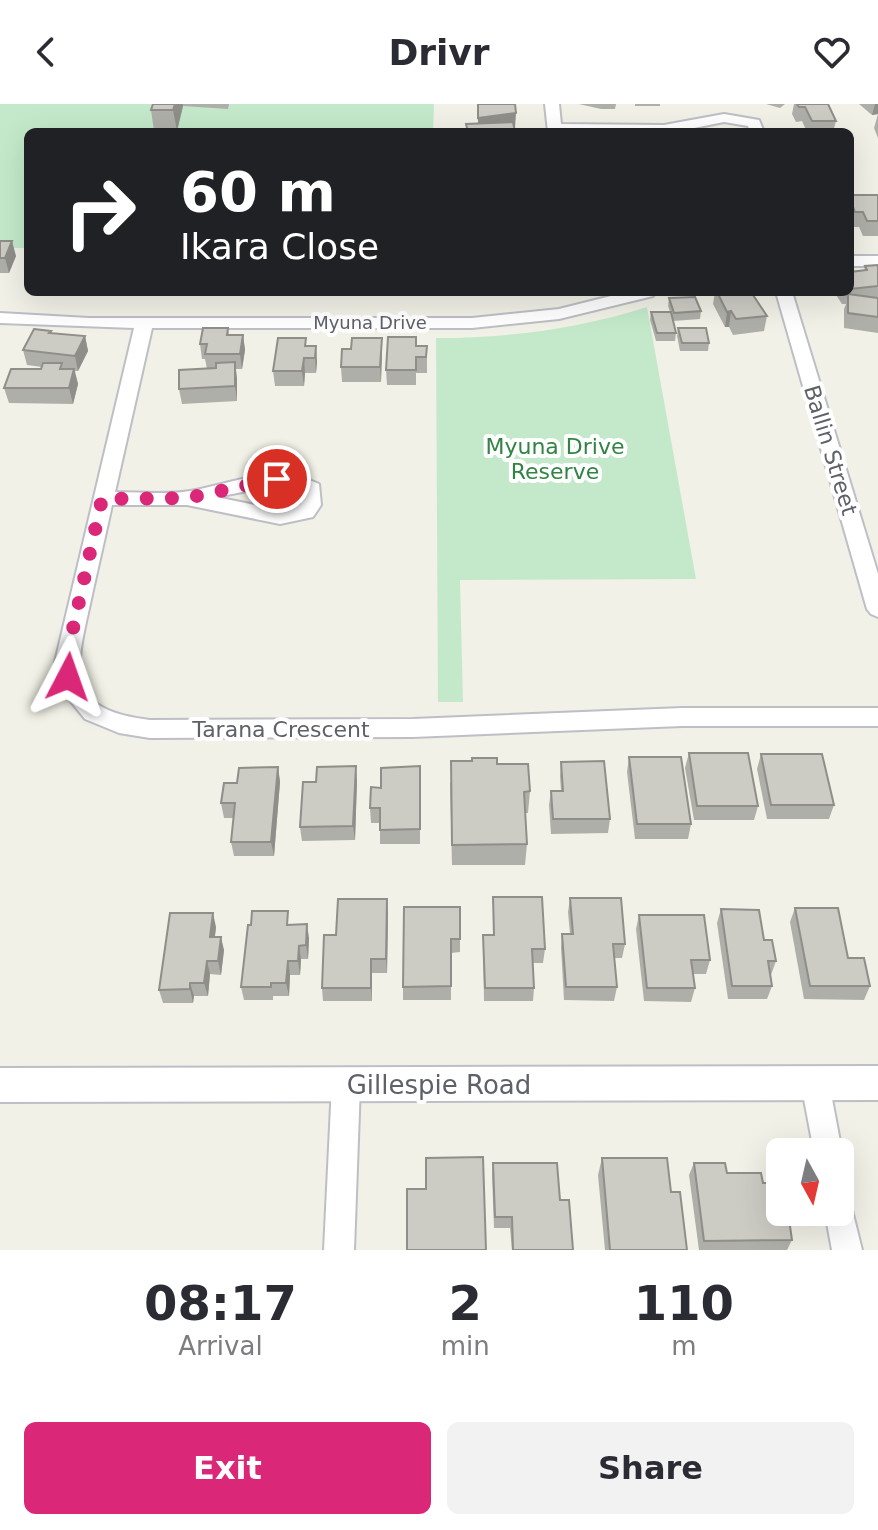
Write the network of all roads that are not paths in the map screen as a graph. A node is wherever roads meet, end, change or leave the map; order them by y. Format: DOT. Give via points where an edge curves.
graph roads {
  1 [pos="552,104"];
  2 [pos="555,128"];
  3 [pos="670,128"];
  4 [pos="756,128"];
  5 [pos="854,261"];
  6 [pos="878,261"];
  7 [pos="631,296"];
  8 [pos="785,296"];
  9 [pos="0,318"];
  10 [pos="89,323"];
  11 [pos="144,324"];
  12 [pos="0,328"];
  13 [pos="187,498"];
  14 [pos="102,499"];
  15 [pos="878,609"];
  16 [pos="878,717"];
  17 [pos="815,1083"];
  18 [pos="878,1083"];
  19 [pos="0,1085"];
  20 [pos="346,1085"];
  21 [pos="825,1138"];
  22 [pos="843,1226"];
  23 [pos="339,1250"];
  24 [pos="847,1250"];
  1 -- 2 [label="street"];
  3 -- 4 [label="street" via="737,118"];
  5 -- 6 [label="street"];
  7 -- 11 [label="street, Myuna Drive" via="559,314 495,322"];
  8 -- 15 [label="street, Ballin Street"];
  9 -- 10 [label="street, Myuna Drive"];
  10 -- 11 [label="street, Myuna Drive"];
  10 -- 12 [label="street, Myuna Drive"];
  11 -- 14 [label="street, Tarana Crescent"];
  13 -- 13 [label="street" via="280,517 306,512 313,497 303,482 277,479"];
  13 -- 14 [label="street"];
  14 -- 16 [label="street, Tarana Crescent" via="66,662 80,701 117,724 150,729 398,729 670,717"];
  17 -- 18 [label="street, Gillespie Road"];
  17 -- 20 [label="street, Gillespie Road"];
  17 -- 21 [label="street"];
  19 -- 20 [label="street, Gillespie Road"];
  20 -- 23 [label="street"];
  22 -- 24 [label="street"];
}
